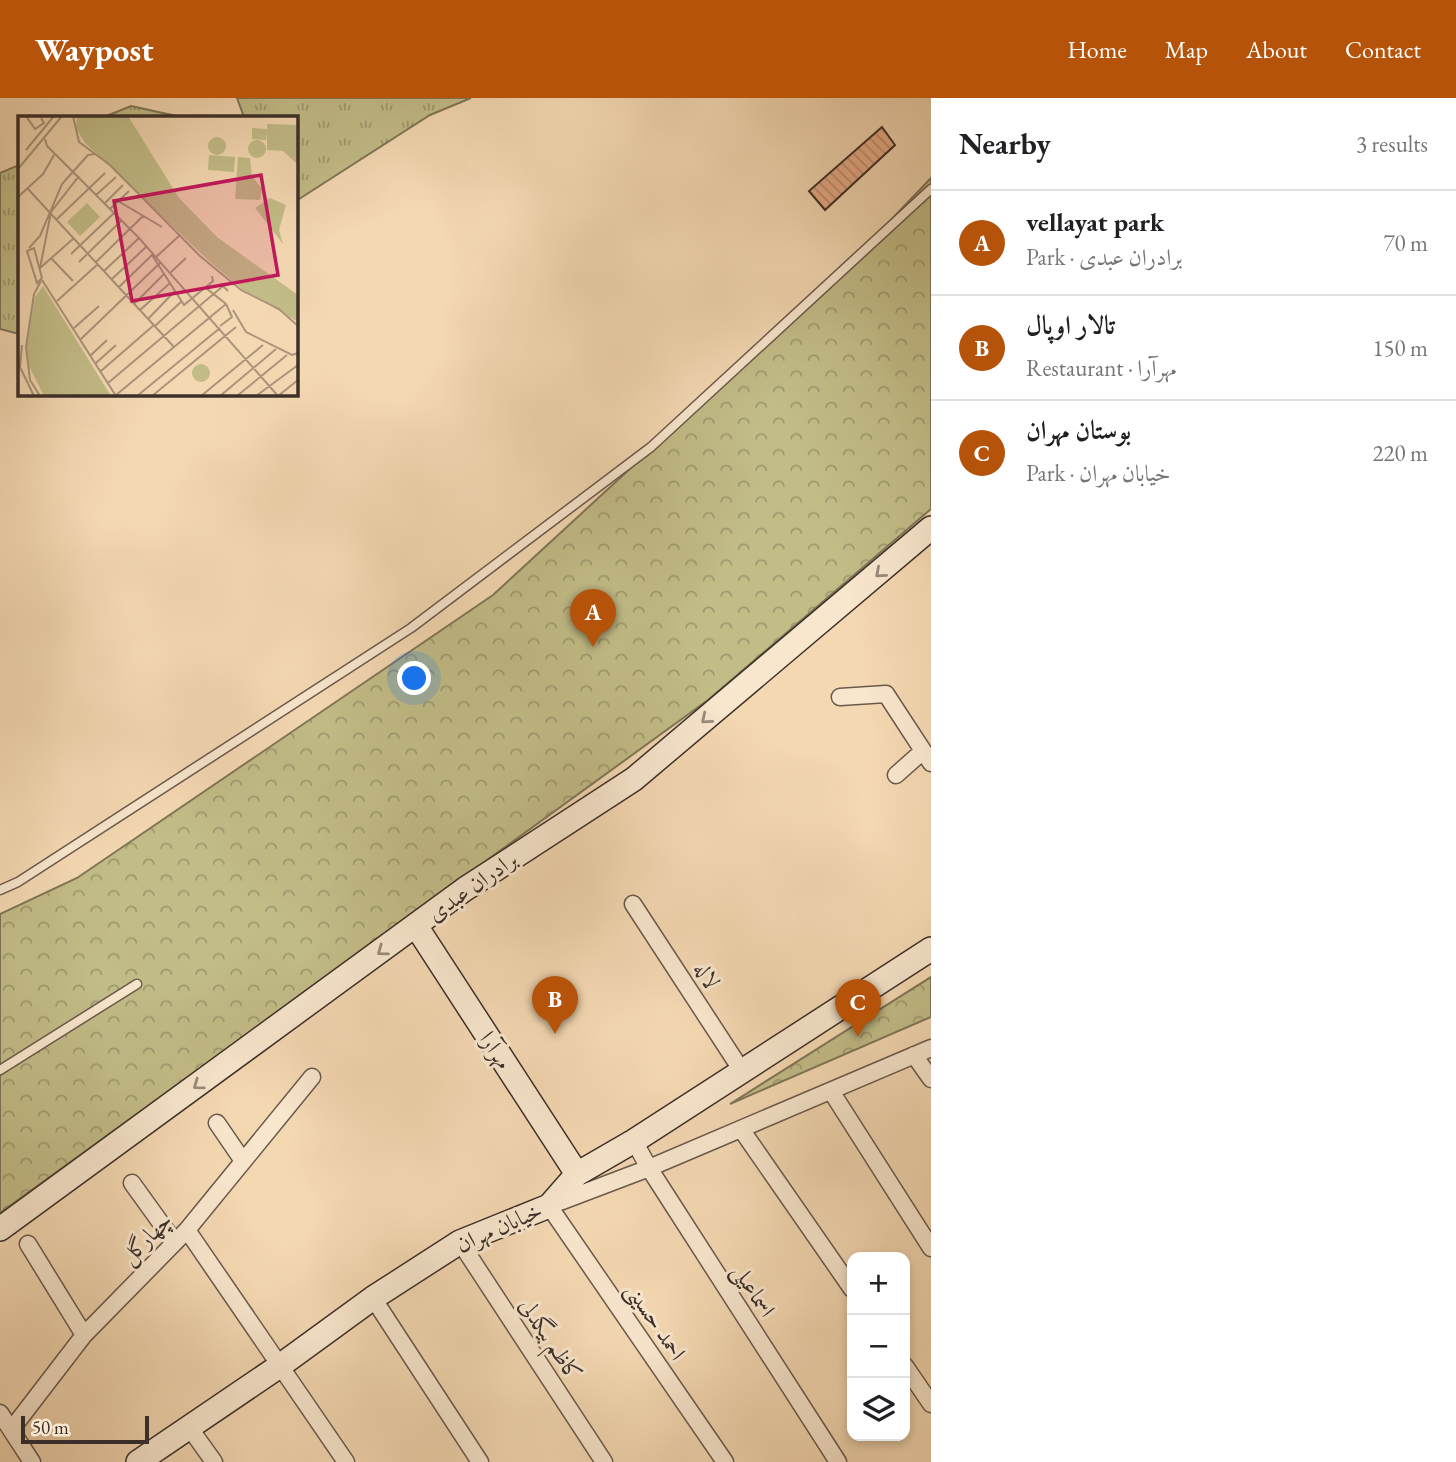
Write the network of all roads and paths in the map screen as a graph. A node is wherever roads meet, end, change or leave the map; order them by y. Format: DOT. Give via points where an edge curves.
graph roads {
  1 [pos="931,189"];
  2 [pos="931,528"];
  3 [pos="840,697"];
  4 [pos="927,757"];
  5 [pos="896,775"];
  6 [pos="0,890"];
  7 [pos="633,904"];
  8 [pos="416,926"];
  9 [pos="931,949"];
  10 [pos="137,984"];
  11 [pos="931,1048"];
  12 [pos="914,1055"];
  13 [pos="0,1070"];
  14 [pos="742,1071"];
  15 [pos="312,1077"];
  16 [pos="931,1079"];
  17 [pos="831,1090"];
  18 [pos="217,1124"];
  19 [pos="741,1129"];
  20 [pos="635,1140"];
  21 [pos="243,1161"];
  22 [pos="649,1168"];
  23 [pos="577,1174"];
  24 [pos="132,1183"];
  25 [pos="549,1206"];
  26 [pos="0,1229"];
  27 [pos="187,1230"];
  28 [pos="173,1240"];
  29 [pos="460,1242"];
  30 [pos="28,1244"];
  31 [pos="931,1248"];
  32 [pos="847,1282"];
  33 [pos="373,1298"];
  34 [pos="84,1335"];
  35 [pos="281,1365"];
  36 [pos="910,1373"];
  37 [pos="931,1404"];
  38 [pos="0,1413"];
  39 [pos="190,1426"];
  40 [pos="11,1430"];
  41 [pos="32,1462"];
  42 [pos="138,1462"];
  43 [pos="214,1462"];
  44 [pos="346,1462"];
  45 [pos="480,1462"];
  46 [pos="604,1462"];
  47 [pos="725,1462"];
  48 [pos="838,1462"];
  1 -- 6 [label="lane" via="651,447 411,628"];
  2 -- 8 [label="main road, برادران عبدی, one-way" via="635,779"];
  3 -- 4 [label="street" via="886,694"];
  4 -- 5 [label="street"];
  7 -- 14 [label="street, لاله"];
  8 -- 23 [label="main road, مهرآرا"];
  8 -- 26 [label="main road, برادران عبدی, one-way"];
  9 -- 14 [label="main road, خیابان مهران"];
  10 -- 13 [label="lane"];
  11 -- 12 [label="street"];
  12 -- 16 [label="street"];
  12 -- 17 [label="street"];
  14 -- 20 [label="main road, خیابان مهران"];
  15 -- 21 [label="street, چهارگل"];
  17 -- 19 [label="street"];
  17 -- 31 [label="street"];
  18 -- 21 [label="street"];
  19 -- 22 [label="street"];
  19 -- 32 [label="street"];
  20 -- 22 [label="street, اسماعیلی"];
  20 -- 23 [label="main road, خیابان مهران"];
  21 -- 27 [label="street, چهارگل"];
  22 -- 25 [label="street"];
  22 -- 48 [label="street, اسماعیلی"];
  23 -- 25 [label="main road, خیابان مهران"];
  24 -- 28 [label="street"];
  25 -- 29 [label="main road, خیابان مهران"];
  25 -- 47 [label="street, احمد حسینی"];
  27 -- 28 [label="street, چهارگل"];
  27 -- 35 [label="street"];
  28 -- 34 [label="street, چهارگل"];
  29 -- 33 [label="main road, خیابان مهران"];
  29 -- 46 [label="street, کاظم بیگدلی"];
  30 -- 34 [label="street"];
  33 -- 35 [label="main road, خیابان مهران"];
  33 -- 45 [label="street"];
  34 -- 40 [label="street, چهارگل"];
  35 -- 39 [label="main road, خیابان مهران"];
  35 -- 44 [label="street"];
  36 -- 37 [label="street"];
  38 -- 40 [label="street"];
  39 -- 42 [label="main road, خیابان مهران"];
  39 -- 43 [label="street"];
  40 -- 41 [label="street"];
}
